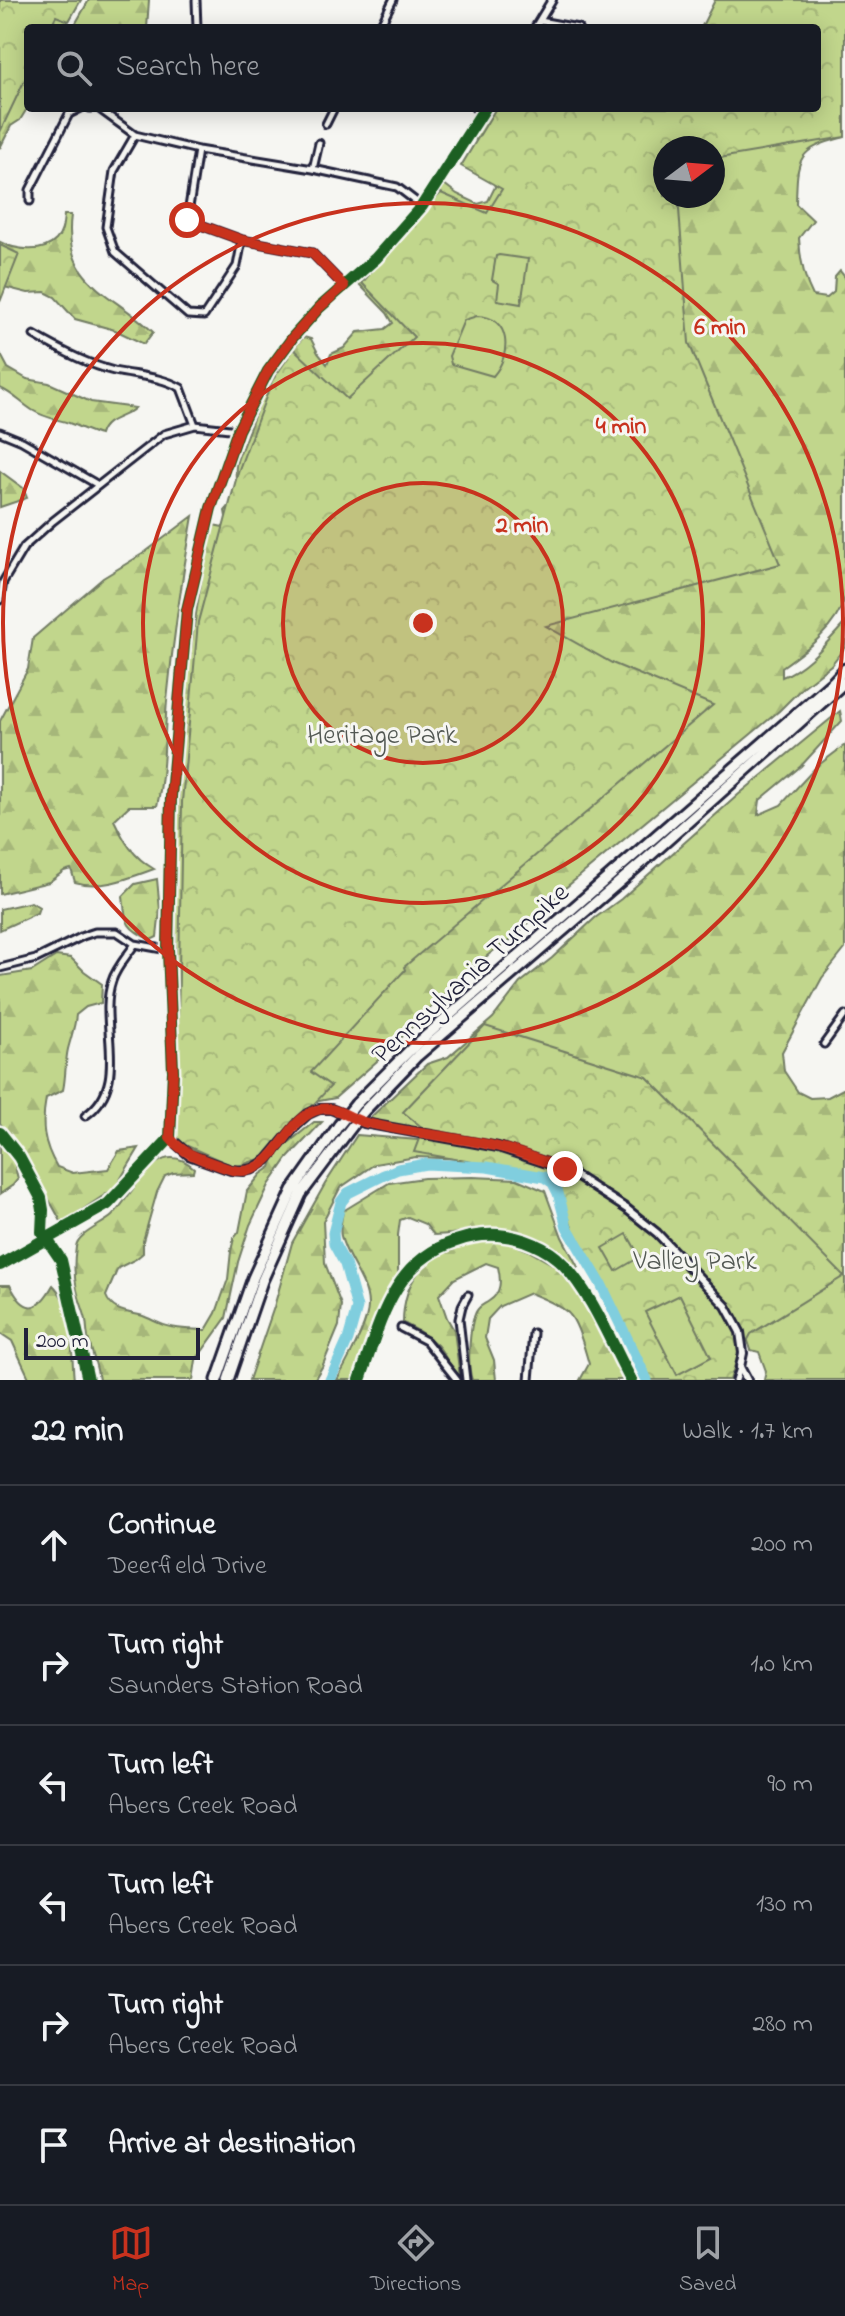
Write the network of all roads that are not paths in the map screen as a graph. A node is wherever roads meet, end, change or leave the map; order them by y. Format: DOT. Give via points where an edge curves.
graph roads {
  1 [pos="196,0"];
  2 [pos="393,0"];
  3 [pos="552,0"];
  4 [pos="540,21"];
  5 [pos="197,24"];
  6 [pos="381,24"];
  7 [pos="538,24"];
  8 [pos="556,24"];
  9 [pos="73,112"];
  10 [pos="103,112"];
  11 [pos="332,112"];
  12 [pos="480,112"];
  13 [pos="326,124"];
  14 [pos="135,135"];
  15 [pos="319,143"];
  16 [pos="198,150"];
  17 [pos="313,169"];
  18 [pos="30,201"];
  19 [pos="422,206"];
  20 [pos="242,240"];
  21 [pos="344,286"];
  22 [pos="34,335"];
  23 [pos="195,425"];
  24 [pos="238,430"];
  25 [pos="0,432"];
  26 [pos="98,485"];
  27 [pos="1,581"];
  28 [pos="0,600"];
  29 [pos="845,669"];
  30 [pos="845,682"];
  31 [pos="135,944"];
  32 [pos="168,950"];
  33 [pos="0,968"];
  34 [pos="845,1015"];
  35 [pos="824,1044"];
  36 [pos="359,1108"];
  37 [pos="85,1116"];
  38 [pos="342,1129"];
  39 [pos="170,1138"];
  40 [pos="0,1265"];
  41 [pos="468,1295"];
  42 [pos="401,1328"];
  43 [pos="533,1333"];
  44 [pos="740,1367"];
  45 [pos="217,1380"];
  46 [pos="228,1380"];
  47 [pos="457,1380"];
  48 [pos="466,1380"];
  49 [pos="529,1380"];
  50 [pos="736,1380"];
  51 [pos="747,1380"];
  1 -- 5 [label="street"];
  2 -- 6 [label="street"];
  3 -- 4 [label="street"];
  4 -- 7 [label="street"];
  4 -- 8 [label="street"];
  9 -- 18 [label="street" via="30,190"];
  10 -- 14 [label="street"];
  11 -- 13 [label="street"];
  12 -- 19 [label="street"];
  14 -- 16 [label="street"];
  14 -- 20 [label="street" via="114,171 106,227 115,252 188,315 204,316 237,266"];
  15 -- 17 [label="street"];
  16 -- 17 [label="street"];
  16 -- 20 [label="street" via="187,220"];
  17 -- 19 [label="street" via="397,187"];
  19 -- 21 [label="street"];
  20 -- 21 [label="street" via="312,253"];
  21 -- 24 [label="street" via="293,337 268,371"];
  22 -- 23 [label="street" via="111,370 181,388"];
  23 -- 24 [label="street"];
  23 -- 26 [label="street" via="164,434"];
  24 -- 32 [label="street" via="211,508 187,610 171,796"];
  25 -- 26 [label="street"];
  26 -- 27 [label="street" via="24,547"];
  27 -- 28 [label="street"];
  29 -- 36 [label="highway, Pennsylvania Turnpike" via="411,1049"];
  30 -- 36 [label="highway, Pennsylvania Turnpike"];
  31 -- 32 [label="street"];
  31 -- 33 [label="street" via="117,932 95,932 36,959"];
  31 -- 37 [label="street" via="111,982 110,1074 105,1092"];
  32 -- 39 [label="street"];
  34 -- 35 [label="street"];
  36 -- 38 [label="highway, Pennsylvania Turnpike, bridge"];
  38 -- 45 [label="highway, Pennsylvania Turnpike" via="293,1190 253,1278"];
  38 -- 46 [label="highway, Pennsylvania Turnpike" via="301,1194 262,1281"];
  39 -- 40 [label="street" via="108,1204"];
  39 -- 44 [label="street" via="189,1155 243,1171 267,1160 308,1114 331,1109 364,1123 498,1147 565,1169 627,1209 701,1277 736,1321 743,1343"];
  41 -- 48 [label="street" via="459,1319"];
  42 -- 47 [label="street" via="426,1341"];
  43 -- 49 [label="street"];
  44 -- 50 [label="street"];
  44 -- 51 [label="street"];
}
